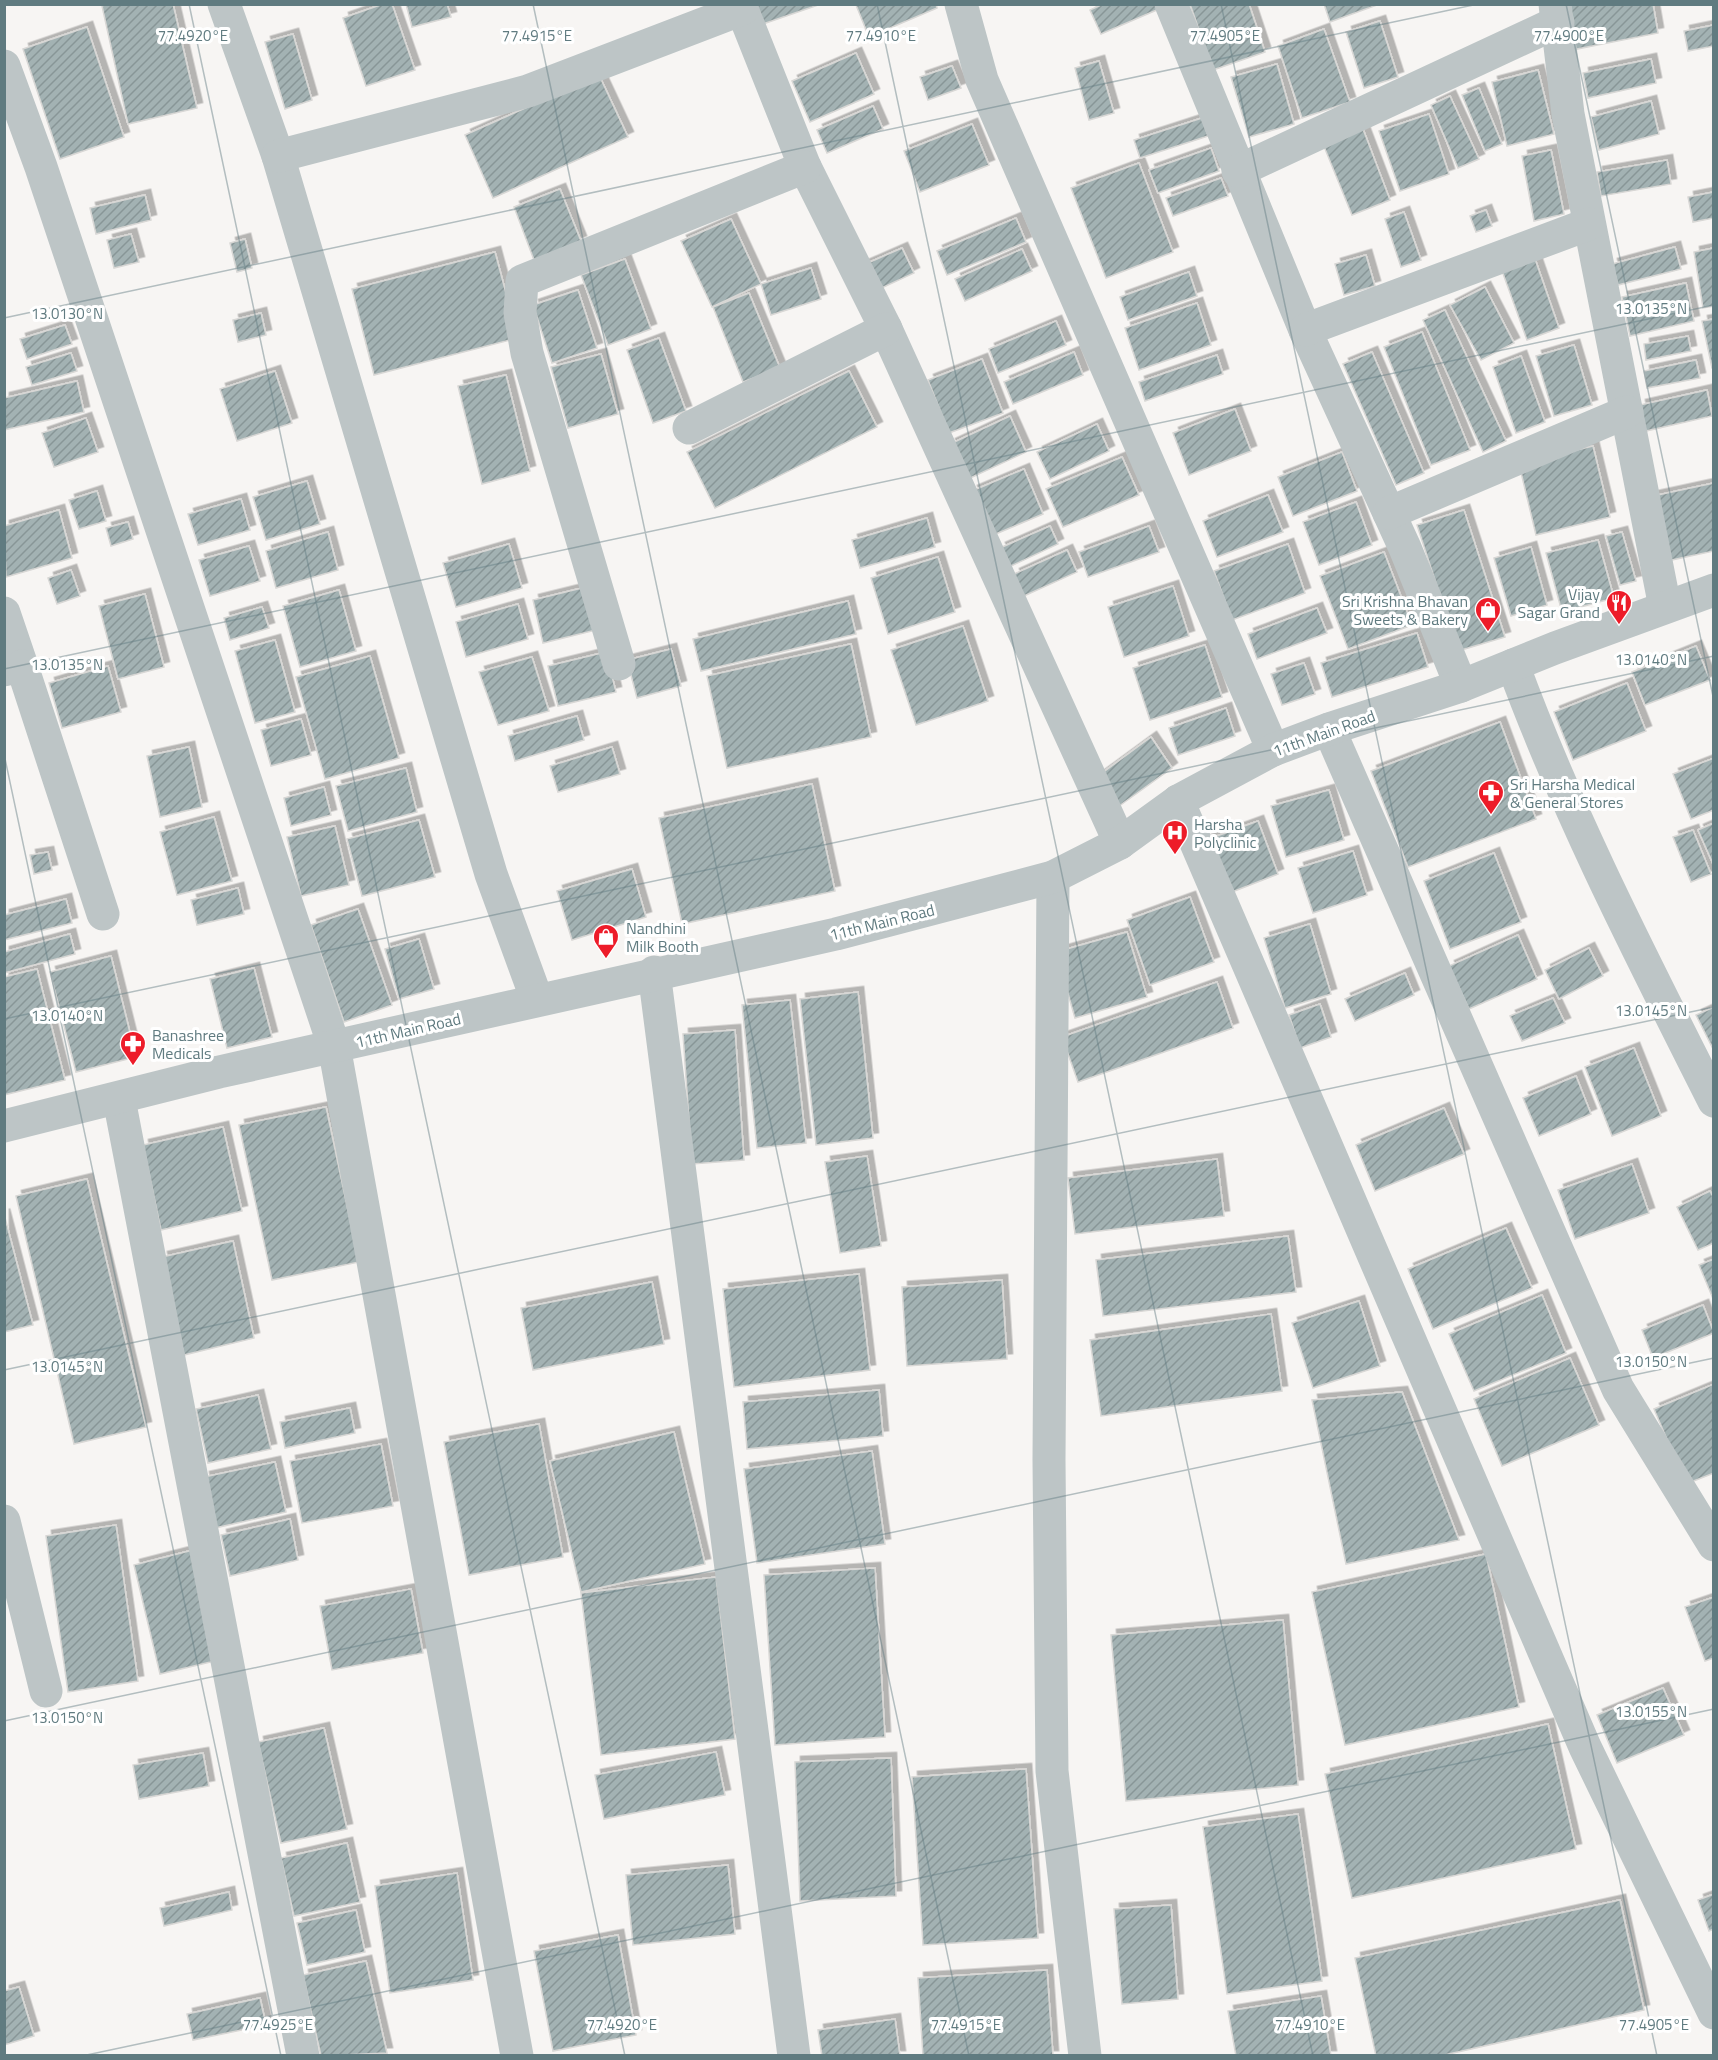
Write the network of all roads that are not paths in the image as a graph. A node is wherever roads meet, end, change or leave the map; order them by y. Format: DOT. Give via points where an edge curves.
graph roads {
  1 [pos="224,4"];
  2 [pos="961,4"];
  3 [pos="1171,4"];
  4 [pos="741,7"];
  5 [pos="1557,13"];
  6 [pos="4,66"];
  7 [pos="278,156"];
  8 [pos="805,167"];
  9 [pos="1238,171"];
  10 [pos="1589,224"];
  11 [pos="886,329"];
  12 [pos="1305,330"];
  13 [pos="1627,412"];
  14 [pos="690,428"];
  15 [pos="1389,513"];
  16 [pos="1713,590"];
  17 [pos="1665,607"];
  18 [pos="4,613"];
  19 [pos="619,664"];
  20 [pos="1513,665"];
  21 [pos="13,668"];
  22 [pos="1461,686"];
  23 [pos="1329,729"];
  24 [pos="1273,750"];
  25 [pos="1178,801"];
  26 [pos="1120,843"];
  27 [pos="1053,877"];
  28 [pos="103,914"];
  29 [pos="654,972"];
  30 [pos="537,1000"];
  31 [pos="334,1046"];
  32 [pos="119,1099"];
  33 [pos="1713,1101"];
  34 [pos="4,1126"];
  35 [pos="4,1521"];
  36 [pos="1713,1545"];
  37 [pos="46,1691"];
  38 [pos="1713,2013"];
  39 [pos="303,2055"];
  40 [pos="517,2055"];
  41 [pos="794,2055"];
  42 [pos="1085,2055"];
  1 -- 7 [label="street"];
  2 -- 24 [label="street" via="982,81"];
  3 -- 9 [label="street"];
  4 -- 7 [label="street" via="528,91"];
  4 -- 8 [label="street"];
  5 -- 9 [label="street"];
  5 -- 10 [label="street" via="1568,114"];
  6 -- 31 [label="street"];
  7 -- 30 [label="street" via="491,874"];
  8 -- 11 [label="street"];
  8 -- 19 [label="street" via="522,281 520,313 527,353"];
  9 -- 12 [label="street"];
  10 -- 12 [label="street"];
  10 -- 13 [label="street"];
  11 -- 14 [label="street"];
  11 -- 26 [label="street"];
  12 -- 15 [label="street"];
  13 -- 15 [label="street"];
  13 -- 17 [label="street"];
  15 -- 22 [label="street"];
  16 -- 17 [label="street, 11th Main Road"];
  17 -- 20 [label="street, 11th Main Road"];
  18 -- 21 [label="street"];
  20 -- 22 [label="street, 11th Main Road"];
  20 -- 33 [label="street" via="1542,745"];
  21 -- 28 [label="street"];
  22 -- 23 [label="street, 11th Main Road"];
  23 -- 24 [label="street, 11th Main Road"];
  23 -- 36 [label="street" via="1618,1389"];
  24 -- 25 [label="street, 11th Main Road"];
  25 -- 26 [label="street, 11th Main Road"];
  25 -- 38 [label="street" via="1585,1747"];
  26 -- 27 [label="street, 11th Main Road"];
  27 -- 29 [label="street, 11th Main Road" via="836,934"];
  27 -- 42 [label="street" via="1049,1460 1052,1771"];
  29 -- 30 [label="street, 11th Main Road"];
  29 -- 41 [label="street"];
  30 -- 31 [label="street, 11th Main Road"];
  31 -- 32 [label="street, 11th Main Road"];
  31 -- 40 [label="street"];
  32 -- 34 [label="street, 11th Main Road"];
  32 -- 39 [label="street"];
  35 -- 37 [label="street"];
}
